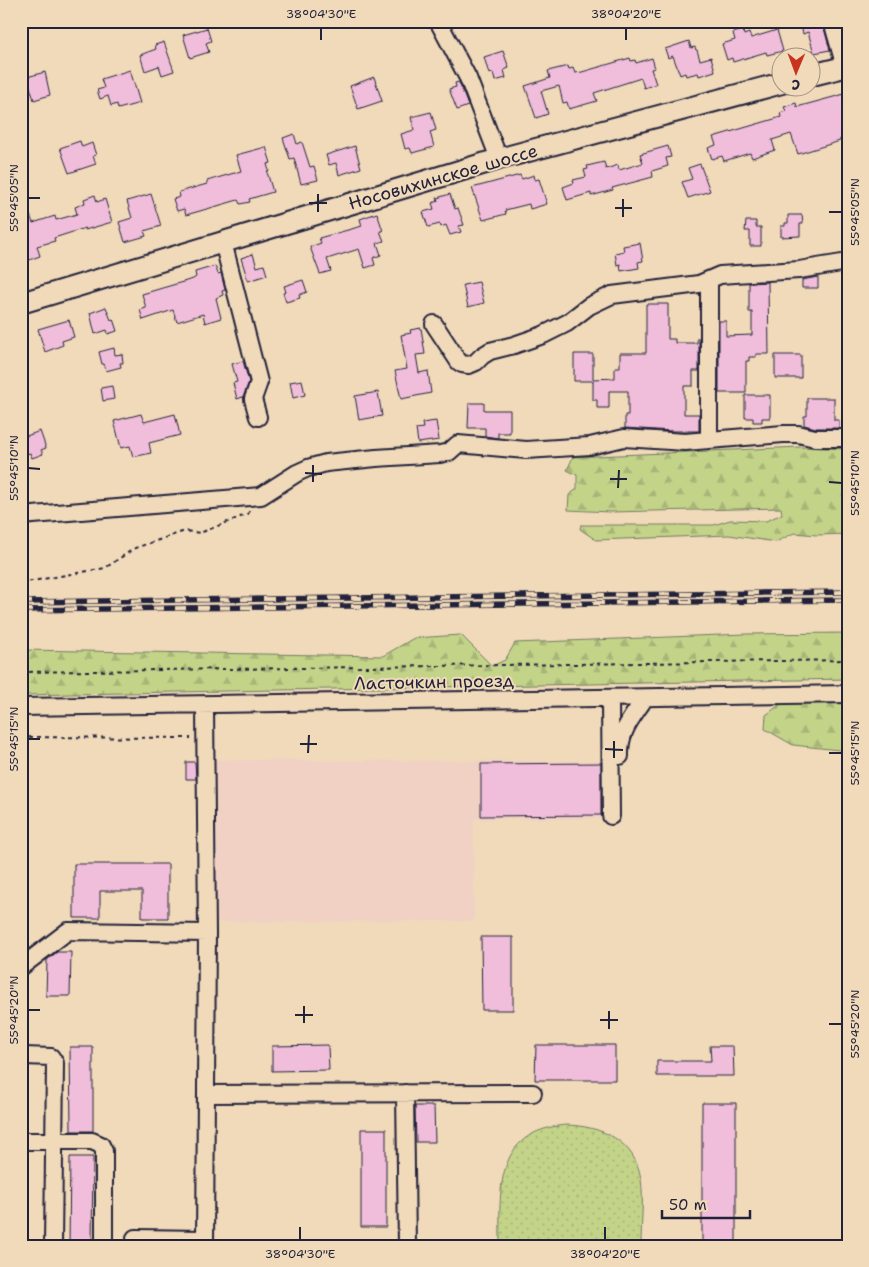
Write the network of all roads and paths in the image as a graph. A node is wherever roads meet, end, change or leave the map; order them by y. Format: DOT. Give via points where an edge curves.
graph roads {
  1 [pos="438,21"];
  2 [pos="832,21"];
  3 [pos="846,66"];
  4 [pos="822,72"];
  5 [pos="772,86"];
  6 [pos="498,159"];
  7 [pos="223,242"];
  8 [pos="848,262"];
  9 [pos="708,280"];
  10 [pos="21,303"];
  11 [pos="434,324"];
  12 [pos="258,417"];
  13 [pos="848,438"];
  14 [pos="710,440"];
  15 [pos="260,496"];
  16 [pos="21,516"];
  17 [pos="21,584"];
  18 [pos="848,660"];
  19 [pos="21,672"];
  20 [pos="848,694"];
  21 [pos="610,698"];
  22 [pos="645,698"];
  23 [pos="205,706"];
  24 [pos="21,707"];
  25 [pos="610,726"];
  26 [pos="21,737"];
  27 [pos="205,738"];
  28 [pos="611,816"];
  29 [pos="207,933"];
  30 [pos="21,967"];
  31 [pos="21,1061"];
  32 [pos="405,1092"];
  33 [pos="533,1093"];
  34 [pos="207,1094"];
  35 [pos="21,1141"];
  36 [pos="55,1141"];
  37 [pos="135,1238"];
  38 [pos="205,1242"];
  39 [pos="54,1246"];
  40 [pos="104,1246"];
  41 [pos="407,1246"];
  1 -- 6 [label="street" via="468,78"];
  2 -- 3 [label="street"];
  3 -- 4 [label="main road"];
  5 -- 6 [label="main road, Носовихинское шоссе"];
  6 -- 7 [label="main road, Носовихинское шоссе"];
  7 -- 10 [label="main road, Носовихинское шоссе"];
  7 -- 12 [label="street" via="259,382 253,399"];
  8 -- 9 [label="street" via="799,270 720,275"];
  9 -- 11 [label="street" via="700,284 612,295 588,306 543,336 490,351 469,365 459,362"];
  9 -- 14 [label="street"];
  13 -- 14 [label="street" via="783,434"];
  14 -- 15 [label="street" via="667,442 624,438 590,446 526,450 458,444 449,452 440,454 326,463 297,473"];
  15 -- 16 [label="street"];
  15 -- 17 [label="path" via="248,514 200,532 185,530 135,548 104,568"];
  18 -- 19 [label="path"];
  20 -- 22 [label="street, Ласточкин проезд"];
  21 -- 22 [label="street, Ласточкин проезд"];
  21 -- 23 [label="street, Ласточкин проезд"];
  21 -- 25 [label="street"];
  22 -- 25 [label="street" via="624,728 612,761 606,738"];
  23 -- 24 [label="street, Ласточкин проезд"];
  23 -- 27 [label="street"];
  25 -- 28 [label="street"];
  26 -- 27 [label="path"];
  27 -- 29 [label="street"];
  29 -- 30 [label="street" via="68,931"];
  29 -- 34 [label="street"];
  31 -- 36 [label="street" via="24,1056 51,1057 55,1064"];
  32 -- 33 [label="street"];
  32 -- 34 [label="street"];
  32 -- 41 [label="street"];
  34 -- 38 [label="street"];
  35 -- 36 [label="street"];
  36 -- 39 [label="street"];
  36 -- 40 [label="street" via="92,1141 101,1145 104,1151"];
  37 -- 38 [label="street"];
}
